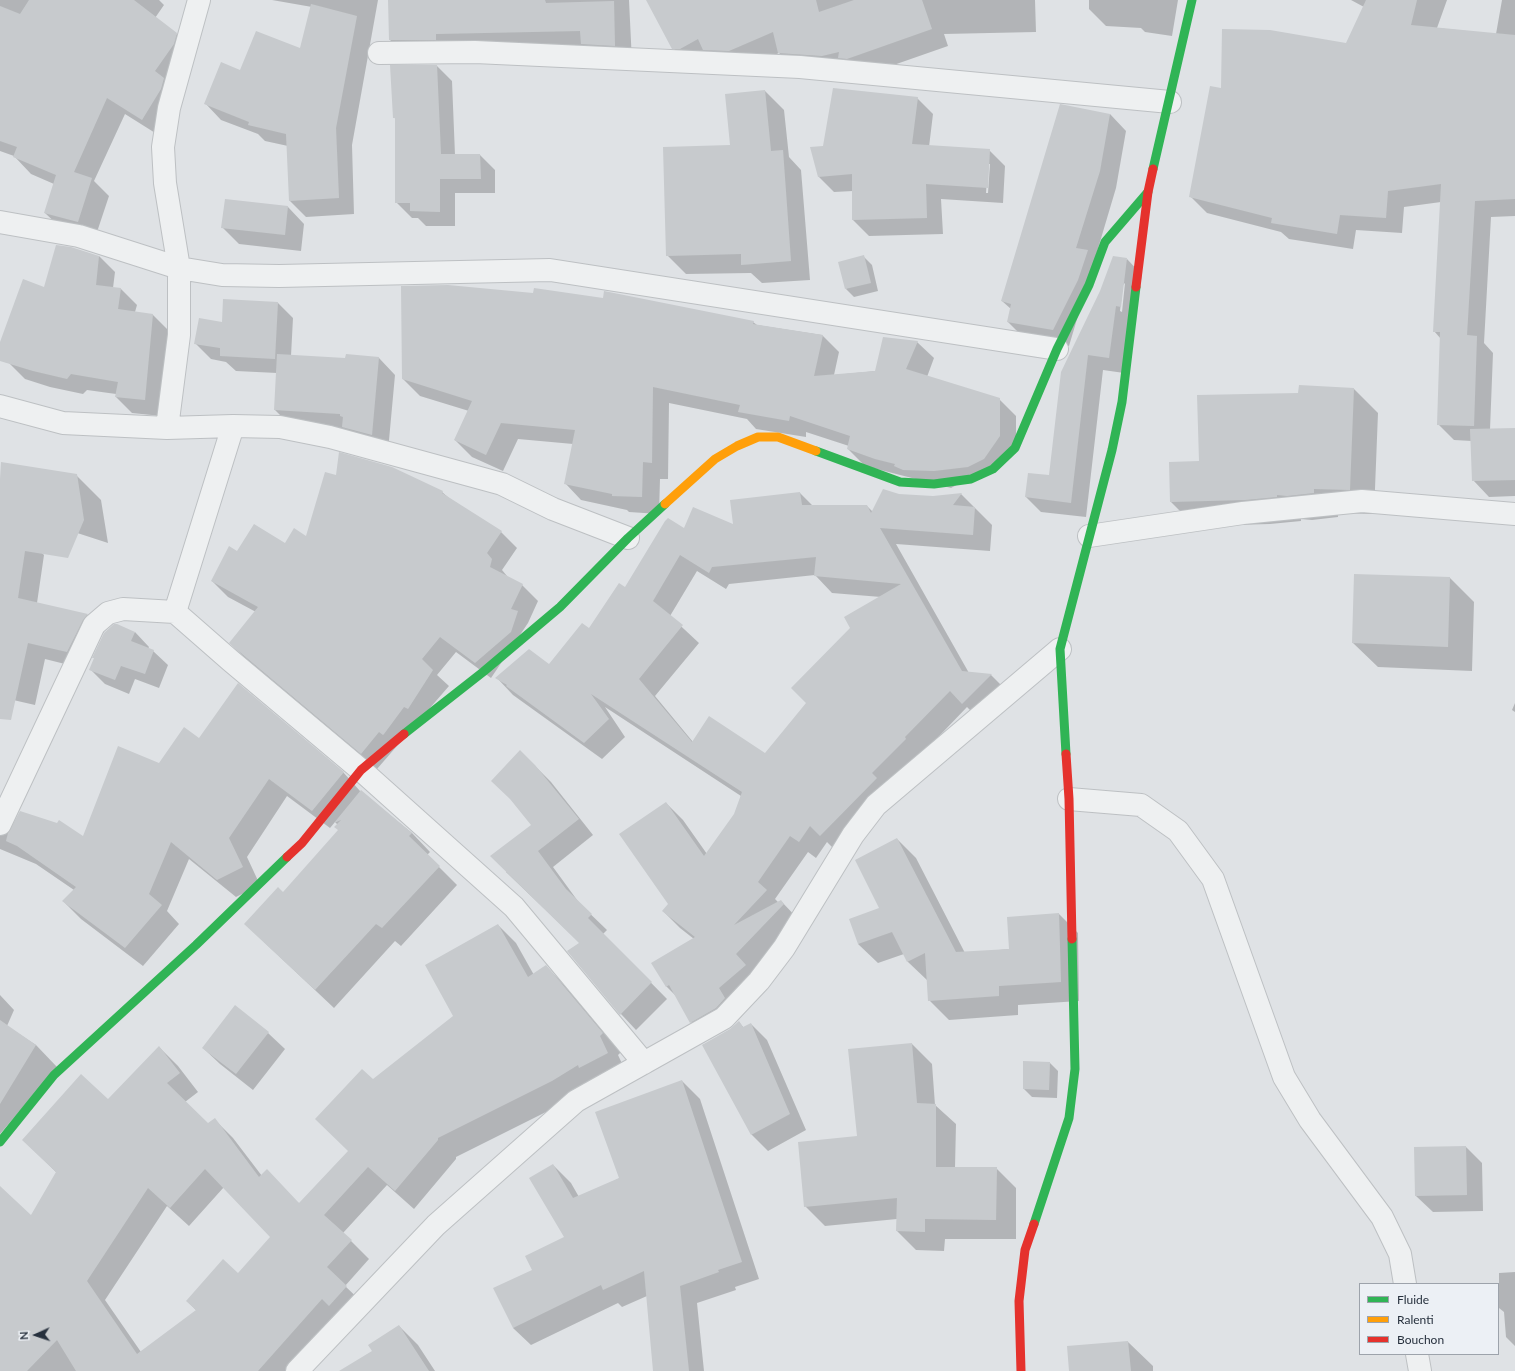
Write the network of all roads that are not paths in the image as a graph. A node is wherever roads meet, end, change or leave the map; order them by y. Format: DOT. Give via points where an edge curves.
graph roads {
  1 [pos="199,0"];
  2 [pos="1192,0"];
  3 [pos="379,53"];
  4 [pos="1170,102"];
  5 [pos="1148,192"];
  6 [pos="0,222"];
  7 [pos="179,268"];
  8 [pos="1057,349"];
  9 [pos="0,406"];
  10 [pos="233,426"];
  11 [pos="167,428"];
  12 [pos="1515,514"];
  13 [pos="1090,536"];
  14 [pos="628,538"];
  15 [pos="175,612"];
  16 [pos="1060,649"];
  17 [pos="361,770"];
  18 [pos="1069,799"];
  19 [pos="0,824"];
  20 [pos="644,1063"];
  21 [pos="0,1142"];
  22 [pos="1405,1283"];
  23 [pos="1417,1355"];
  24 [pos="297,1371"];
  25 [pos="1021,1371"];
  26 [pos="1420,1371"];
  1 -- 7 [label="street" via="169,108 163,146 165,183"];
  2 -- 4 [label="street"];
  3 -- 4 [label="street" via="475,52 800,67"];
  4 -- 5 [label="street"];
  5 -- 8 [label="street" via="1105,242 1089,285"];
  5 -- 13 [label="street" via="1122,402"];
  6 -- 7 [label="street" via="79,236"];
  7 -- 8 [label="street" via="222,275 279,276 550,270"];
  7 -- 11 [label="street" via="179,335"];
  8 -- 14 [label="street" via="1015,448 993,469 971,479 934,484 900,482 778,437 758,437 715,459"];
  9 -- 11 [label="street" via="62,423"];
  10 -- 11 [label="street"];
  10 -- 14 [label="street" via="280,427 330,437 502,484 553,510"];
  10 -- 15 [label="street"];
  12 -- 13 [label="street" via="1362,501 1243,513"];
  13 -- 16 [label="street"];
  14 -- 17 [label="street" via="560,607 484,672"];
  15 -- 17 [label="street"];
  15 -- 19 [label="street" via="124,609 108,613 94,625"];
  16 -- 18 [label="street"];
  16 -- 20 [label="street" via="876,805 853,835 784,948 759,981 724,1018"];
  17 -- 20 [label="street" via="514,907"];
  17 -- 21 [label="street" via="302,843 196,945 54,1075"];
  18 -- 22 [label="street" via="1141,805 1178,831 1213,879 1284,1077 1310,1120 1382,1217 1400,1254"];
  18 -- 25 [label="street" via="1075,1069 1069,1118 1025,1250 1019,1301"];
  20 -- 24 [label="street" via="576,1101 436,1225"];
  23 -- 26 [label="street"];
}
